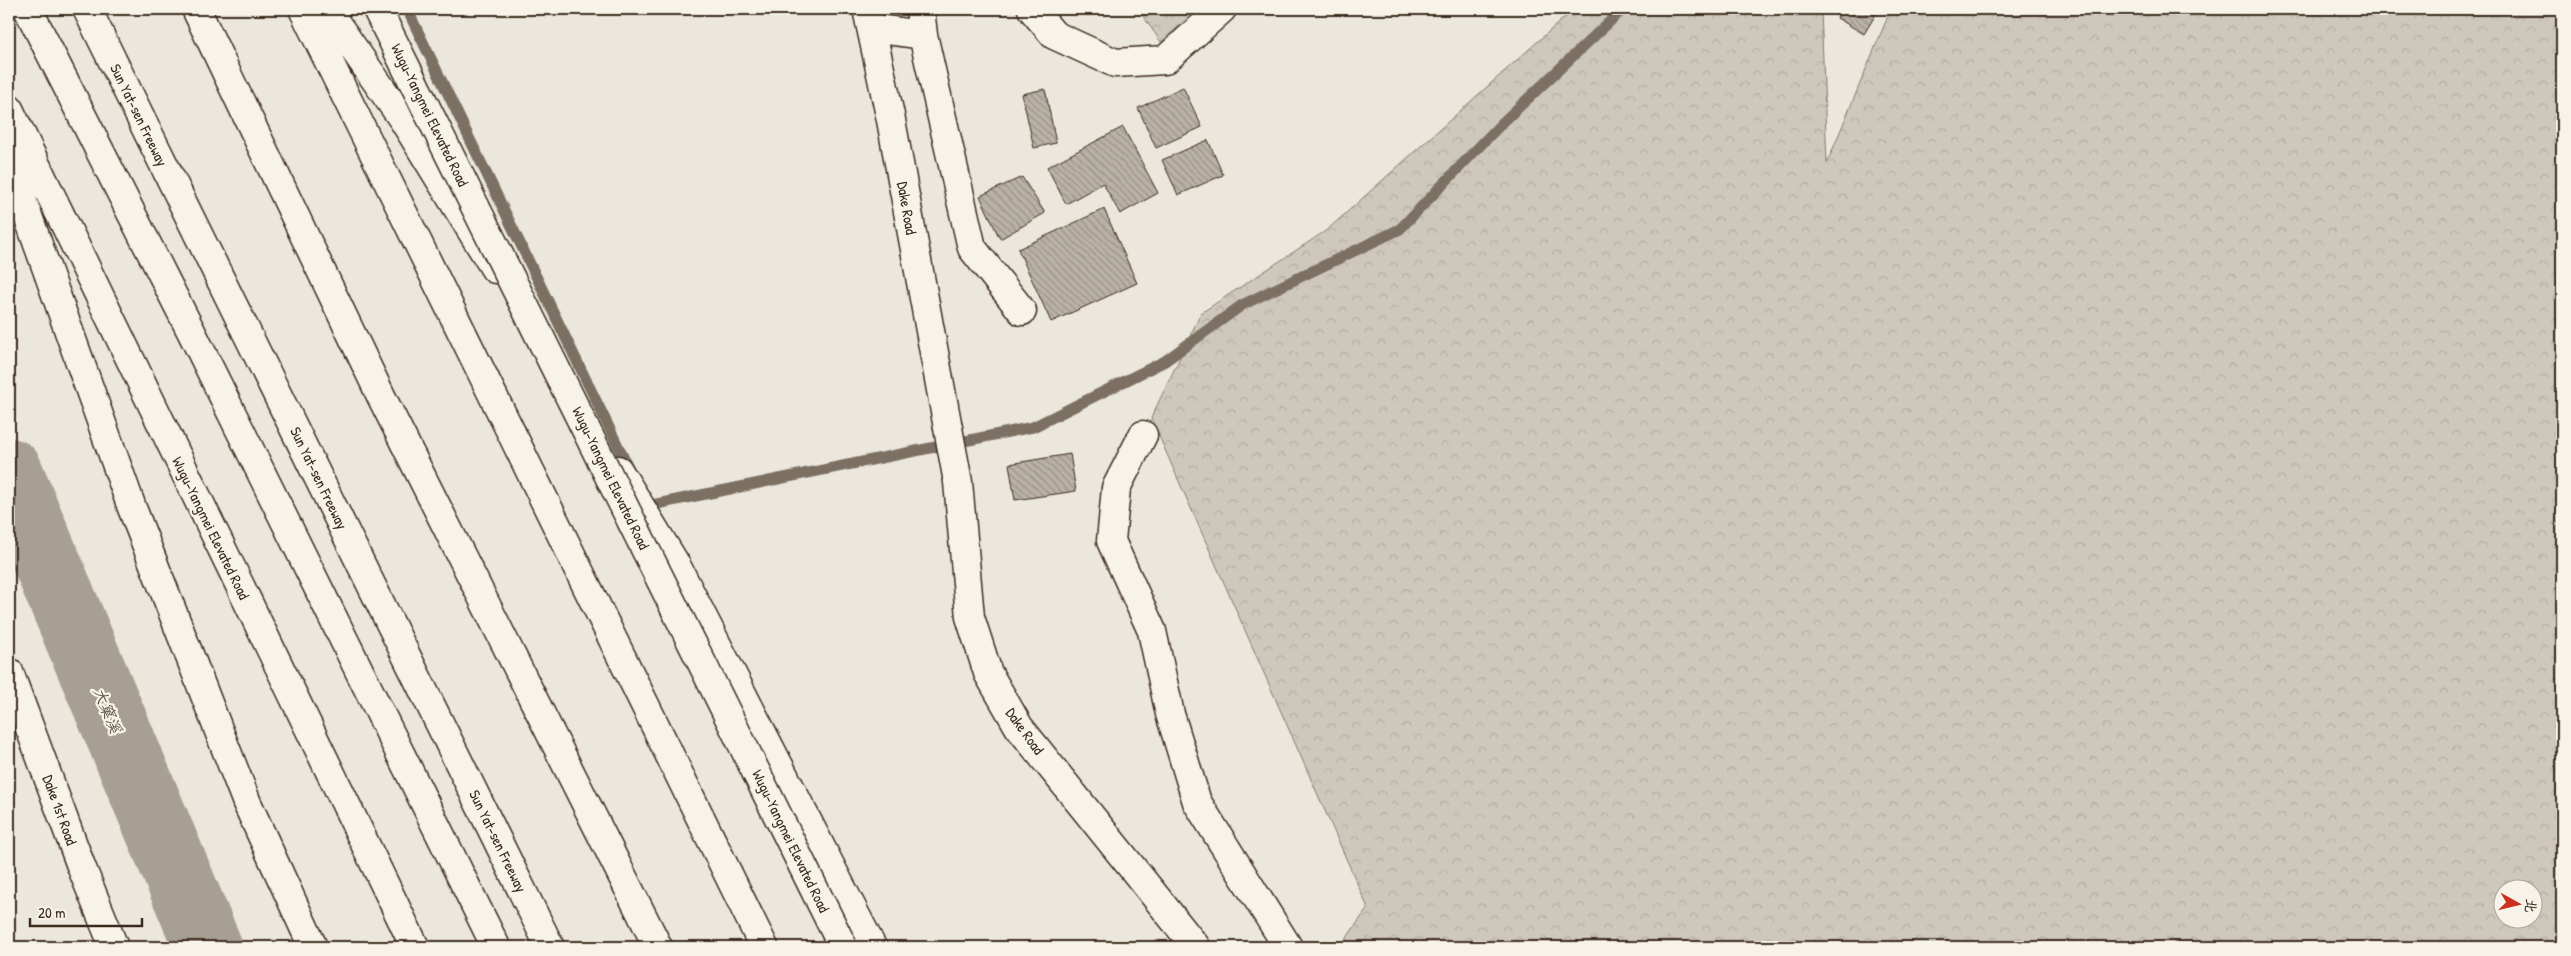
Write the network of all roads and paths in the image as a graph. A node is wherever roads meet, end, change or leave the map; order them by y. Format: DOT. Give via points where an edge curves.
graph roads {
  1 [pos="28,9"];
  2 [pos="87,9"];
  3 [pos="196,9"];
  4 [pos="303,9"];
  5 [pos="326,9"];
  6 [pos="378,9"];
  7 [pos="1032,9"];
  8 [pos="1222,9"];
  9 [pos="869,19"];
  10 [pos="921,22"];
  11 [pos="9,109"];
  12 [pos="9,163"];
  13 [pos="1022,312"];
  14 [pos="1143,435"];
  15 [pos="9,672"];
  16 [pos="114,947"];
  17 [pos="313,947"];
  18 [pos="415,947"];
  19 [pos="496,947"];
  20 [pos="550,947"];
  21 [pos="658,947"];
  22 [pos="764,947"];
  23 [pos="843,947"];
  24 [pos="872,947"];
  25 [pos="1196,947"];
  26 [pos="1288,947"];
  1 -- 19 [label="main road"];
  2 -- 20 [label="main road, Sun Yat-sen Freeway"];
  3 -- 21 [label="main road" via="381,396"];
  4 -- 22 [label="main road"];
  5 -- 24 [label="main road" via="404,121 675,563"];
  6 -- 23 [label="main road, Wugu-Yangmei Elevated Road, bridge"];
  7 -- 8 [label="main road" via="1054,35 1115,63 1165,60"];
  9 -- 10 [label="main road"];
  9 -- 25 [label="main road, Dake Road" via="956,469 970,617 988,674 1020,727"];
  10 -- 13 [label="main road" via="972,248"];
  11 -- 18 [label="main road, Wugu-Yangmei Elevated Road"];
  12 -- 17 [label="main road" via="135,517 247,802"];
  14 -- 26 [label="main road" via="1116,488 1111,541 1152,631 1170,714 1197,802"];
  15 -- 16 [label="main road, Dake 1st Road"];
}
